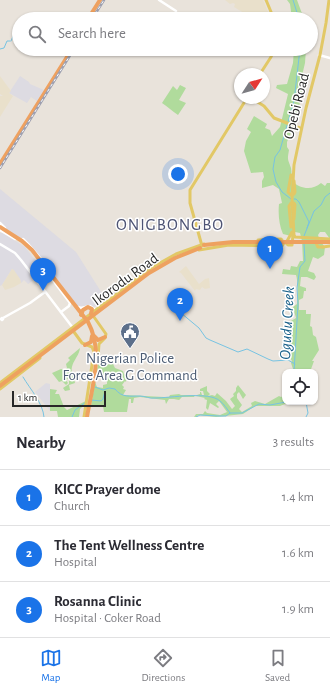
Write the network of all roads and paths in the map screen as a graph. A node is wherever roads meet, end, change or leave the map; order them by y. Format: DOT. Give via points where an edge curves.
graph roads {
  1 [pos="101,0"];
  2 [pos="159,0"];
  3 [pos="265,0"];
  4 [pos="328,1"];
  5 [pos="176,11"];
  6 [pos="93,12"];
  7 [pos="270,12"];
  8 [pos="320,55"];
  9 [pos="67,56"];
  10 [pos="67,56"];
  11 [pos="273,56"];
  12 [pos="330,58"];
  13 [pos="265,68"];
  14 [pos="243,104"];
  15 [pos="261,104"];
  16 [pos="304,114"];
  17 [pos="299,126"];
  18 [pos="0,160"];
  19 [pos="0,164"];
  20 [pos="293,171"];
  21 [pos="0,222"];
  22 [pos="0,229"];
  23 [pos="293,234"];
  24 [pos="14,236"];
  25 [pos="289,237"];
  26 [pos="322,238"];
  27 [pos="330,238"];
  28 [pos="280,243"];
  29 [pos="0,244"];
  30 [pos="330,244"];
  31 [pos="202,246"];
  32 [pos="291,246"];
  33 [pos="323,247"];
  34 [pos="40,263"];
  35 [pos="45,270"];
  36 [pos="32,272"];
  37 [pos="133,284"];
  38 [pos="46,292"];
  39 [pos="64,294"];
  40 [pos="112,299"];
  41 [pos="106,302"];
  42 [pos="72,303"];
  43 [pos="58,309"];
  44 [pos="104,309"];
  45 [pos="97,311"];
  46 [pos="61,312"];
  47 [pos="92,315"];
  48 [pos="83,316"];
  49 [pos="2,319"];
  50 [pos="83,324"];
  51 [pos="69,333"];
  52 [pos="93,336"];
  53 [pos="105,337"];
  54 [pos="85,345"];
  55 [pos="46,353"];
  56 [pos="33,359"];
  57 [pos="17,372"];
  58 [pos="93,373"];
  59 [pos="10,377"];
  60 [pos="9,382"];
  61 [pos="0,385"];
  62 [pos="0,389"];
  63 [pos="86,417"];
  1 -- 6 [label="highway"];
  2 -- 5 [label="main road"];
  3 -- 7 [label="main road"];
  4 -- 8 [label="main road, Opebi Road"];
  8 -- 12 [label="main road"];
  8 -- 16 [label="main road, Opebi Road"];
  9 -- 18 [label="highway"];
  10 -- 19 [label="highway"];
  11 -- 13 [label="main road"];
  14 -- 31 [label="main road" via="188,194"];
  15 -- 17 [label="main road" via="272,116"];
  16 -- 17 [label="main road, Opebi Road"];
  16 -- 20 [label="main road, Opebi Road"];
  17 -- 20 [label="main road, Opebi Road"];
  20 -- 20 [label="main road" via="288,192 292,195 295,192"];
  20 -- 23 [label="main road"];
  20 -- 23 [label="main road" via="292,203 289,206"];
  21 -- 24 [label="main road"];
  22 -- 24 [label="highway"];
  23 -- 25 [label="main road"];
  23 -- 26 [label="main road" via="295,237"];
  23 -- 32 [label="main road"];
  23 -- 33 [label="main road" via="296,238 313,239 318,247"];
  24 -- 34 [label="main road"];
  24 -- 39 [label="highway" via="32,251"];
  24 -- 42 [label="highway" via="32,250"];
  25 -- 28 [label="main road"];
  25 -- 32 [label="main road" via="286,243"];
  26 -- 27 [label="main road"];
  26 -- 33 [label="main road" via="318,243"];
  28 -- 30 [label="highway, Ikorodu Road"];
  28 -- 31 [label="highway, Ikorodu Road"];
  28 -- 32 [label="main road"];
  29 -- 36 [label="main road" via="15,253"];
  30 -- 33 [label="main road"];
  31 -- 37 [label="highway, Ikorodu Road" via="171,260"];
  31 -- 37 [label="highway, Ikorodu Road" via="168,260"];
  34 -- 35 [label="main road"];
  34 -- 36 [label="main road" via="38,270"];
  35 -- 36 [label="main road"];
  35 -- 39 [label="main road"];
  36 -- 38 [label="main road"];
  37 -- 40 [label="highway, Ikorodu Road"];
  37 -- 41 [label="main road, Ikorodu Road"];
  37 -- 44 [label="main road, Ikorodu Road"];
  37 -- 45 [label="highway, Ikorodu Road"];
  38 -- 43 [label="main road"];
  38 -- 49 [label="main road"];
  39 -- 42 [label="highway"];
  40 -- 41 [label="highway"];
  40 -- 50 [label="highway, Ikorodu Road"];
  41 -- 45 [label="main road, Ikorodu Road"];
  42 -- 45 [label="main road" via="79,308 88,306"];
  42 -- 46 [label="main road"];
  42 -- 48 [label="highway"];
  43 -- 46 [label="main road"];
  43 -- 51 [label="main road"];
  44 -- 45 [label="highway"];
  44 -- 47 [label="main road, Ikorodu Road"];
  45 -- 47 [label="main road, Ikorodu Road"];
  45 -- 50 [label="highway, Ikorodu Road"];
  46 -- 51 [label="main road"];
  47 -- 48 [label="main road, Ikorodu Road"];
  47 -- 48 [label="highway" via="93,310 88,307 83,310"];
  47 -- 50 [label="main road, Ikorodu Road"];
  47 -- 53 [label="main road" via="105,332"];
  48 -- 50 [label="highway"];
  48 -- 51 [label="main road, Ikorodu Road"];
  48 -- 52 [label="highway"];
  50 -- 51 [label="highway, Ikorodu Road"];
  50 -- 51 [label="main road, Ikorodu Road"];
  51 -- 54 [label="main road"];
  51 -- 55 [label="highway, Ikorodu Road"];
  51 -- 56 [label="highway, Ikorodu Road"];
  51 -- 56 [label="main road, Ikorodu Road"];
  52 -- 53 [label="highway" via="98,340"];
  52 -- 54 [label="highway" via="91,342"];
  52 -- 58 [label="highway"];
  52 -- 58 [label="highway" via="96,353"];
  53 -- 58 [label="main road" via="98,347"];
  54 -- 58 [label="main road" via="93,350"];
  55 -- 57 [label="highway, Ikorodu Road"];
  55 -- 60 [label="main road, Ikorodu Road"];
  56 -- 57 [label="main road, Ikorodu Road"];
  56 -- 59 [label="highway, Ikorodu Road"];
  57 -- 59 [label="highway"];
  57 -- 60 [label="highway"];
  57 -- 61 [label="highway, Ikorodu Road"];
  58 -- 63 [label="highway"];
  59 -- 61 [label="highway, Ikorodu Road"];
  60 -- 62 [label="main road, Ikorodu Road"];
}
